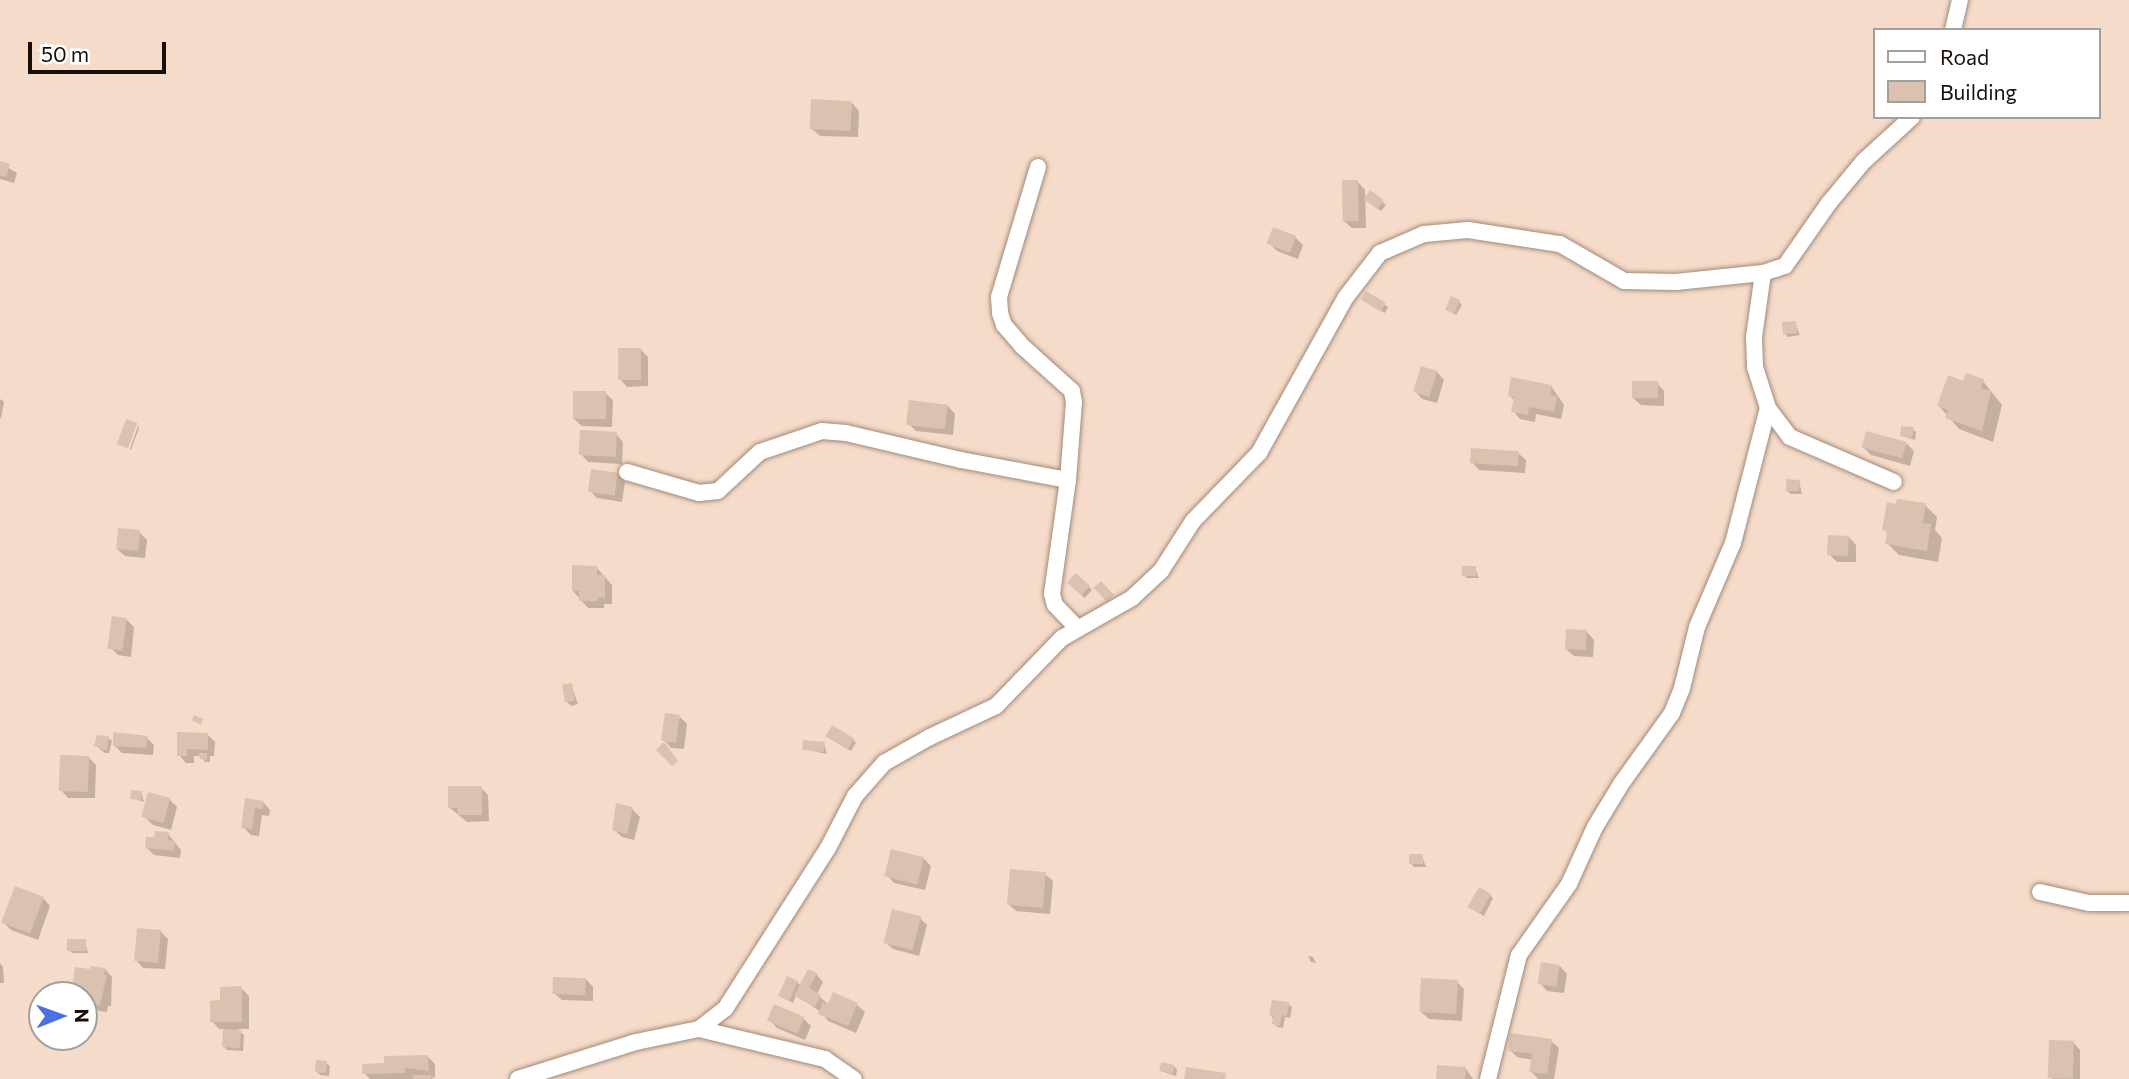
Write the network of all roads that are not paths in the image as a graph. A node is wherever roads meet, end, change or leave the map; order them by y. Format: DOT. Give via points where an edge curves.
graph roads {
  1 [pos="1959,0"];
  2 [pos="1953,28"];
  3 [pos="1910,119"];
  4 [pos="1038,167"];
  5 [pos="1763,273"];
  6 [pos="1768,408"];
  7 [pos="627,472"];
  8 [pos="1068,480"];
  9 [pos="1894,482"];
  10 [pos="1078,629"];
  11 [pos="2040,892"];
  12 [pos="2129,903"];
  13 [pos="699,1029"];
  14 [pos="518,1079"];
  15 [pos="854,1079"];
  16 [pos="1488,1079"];
  1 -- 2 [label="street"];
  3 -- 5 [label="street" via="1855,172 1785,266"];
  4 -- 8 [label="street" via="999,297 1000,313 1004,325 1023,346 1072,391"];
  5 -- 6 [label="street" via="1754,337 1755,367"];
  5 -- 10 [label="street" via="1676,282 1624,281 1560,244 1468,230 1423,234 1380,253 1346,297 1259,453 1193,520 1151,582"];
  6 -- 9 [label="street" via="1790,437"];
  6 -- 16 [label="street" via="1733,543 1698,627 1672,713 1621,784 1569,884 1520,955"];
  7 -- 8 [label="street" via="699,493 718,491 760,452 822,431"];
  8 -- 10 [label="street" via="1052,594 1055,605"];
  10 -- 13 [label="street" via="1062,638 996,706 895,755 870,777 735,995"];
  11 -- 12 [label="street" via="2089,903"];
  13 -- 14 [label="street" via="636,1042"];
  13 -- 15 [label="street" via="825,1059"];
}
